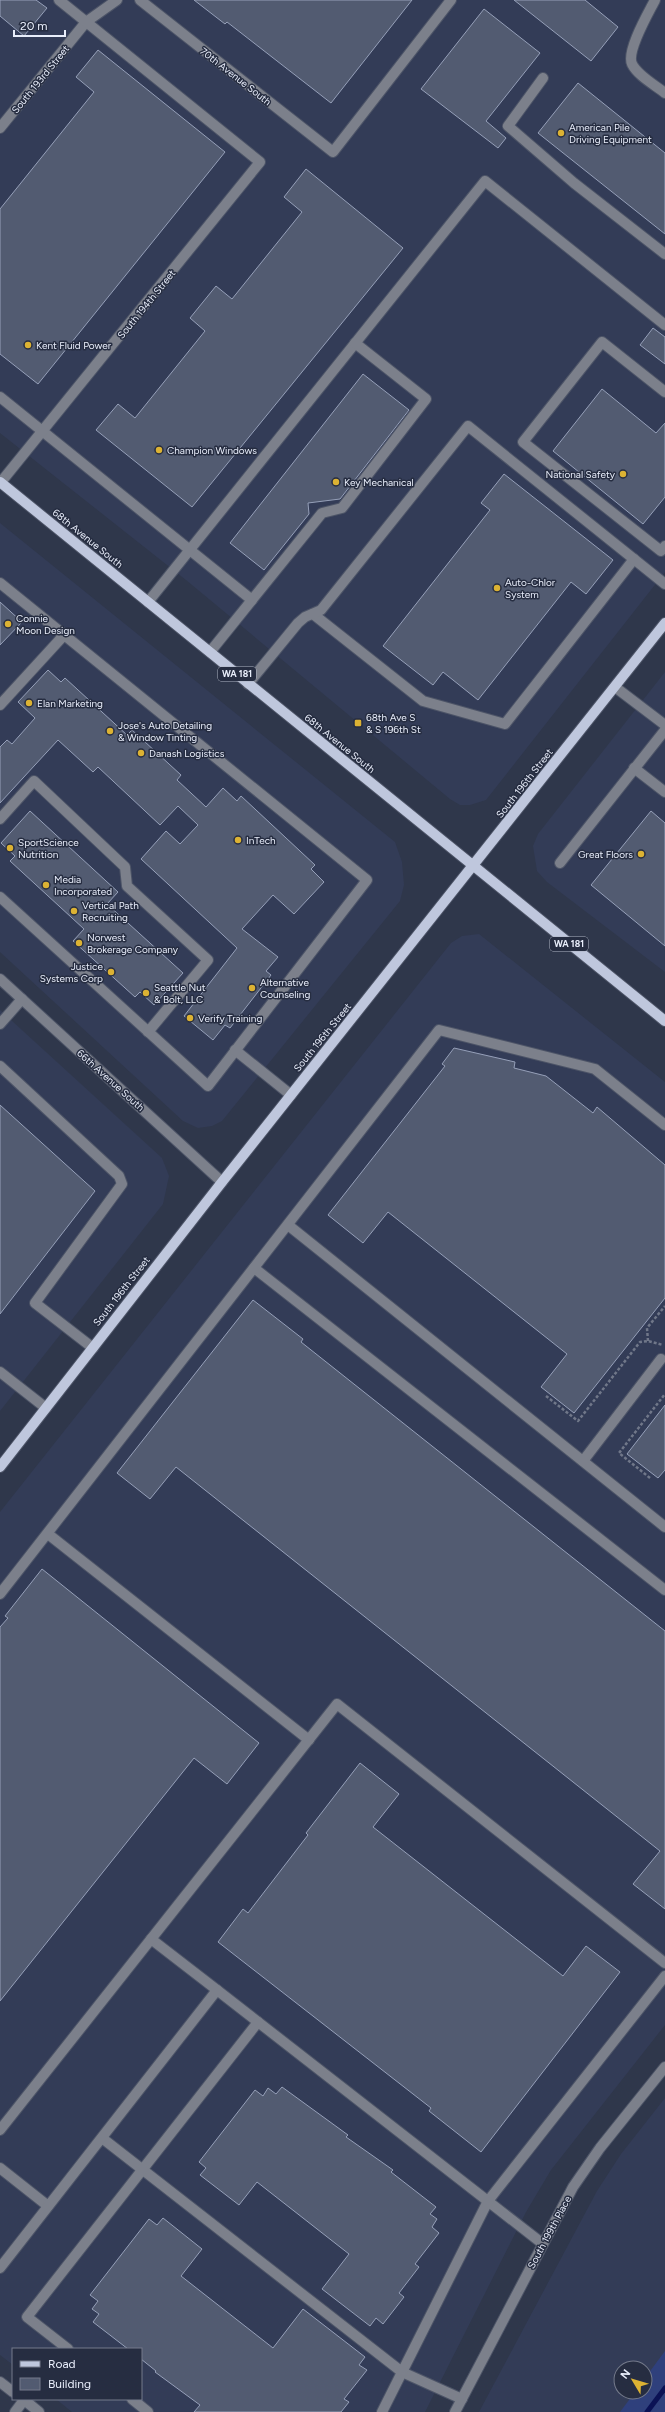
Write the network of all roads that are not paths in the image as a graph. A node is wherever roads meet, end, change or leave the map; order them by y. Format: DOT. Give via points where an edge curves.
graph roads {
  1 [pos="59,0"];
  2 [pos="117,0"];
  3 [pos="140,0"];
  4 [pos="451,0"];
  5 [pos="655,0"];
  6 [pos="86,22"];
  7 [pos="543,78"];
  8 [pos="665,92"];
  9 [pos="0,128"];
  10 [pos="665,254"];
  11 [pos="665,325"];
  12 [pos="355,343"];
  13 [pos="665,392"];
  14 [pos="0,396"];
  15 [pos="42,431"];
  16 [pos="0,482"];
  17 [pos="665,546"];
  18 [pos="189,550"];
  19 [pos="634,559"];
  20 [pos="0,583"];
  21 [pos="665,584"];
  22 [pos="252,600"];
  23 [pos="148,602"];
  24 [pos="313,614"];
  25 [pos="665,623"];
  26 [pos="65,634"];
  27 [pos="210,652"];
  28 [pos="248,684"];
  29 [pos="615,687"];
  30 [pos="0,705"];
  31 [pos="665,725"];
  32 [pos="665,730"];
  33 [pos="634,768"];
  34 [pos="665,792"];
  35 [pos="0,818"];
  36 [pos="560,863"];
  37 [pos="474,867"];
  38 [pos="0,897"];
  39 [pos="0,979"];
  40 [pos="22,999"];
  41 [pos="665,1021"];
  42 [pos="0,1024"];
  43 [pos="148,1032"];
  44 [pos="235,1050"];
  45 [pos="0,1066"];
  46 [pos="291,1095"];
  47 [pos="665,1125"];
  48 [pos="222,1182"];
  49 [pos="288,1225"];
  50 [pos="254,1268"];
  51 [pos="93,1348"];
  52 [pos="661,1359"];
  53 [pos="0,1372"];
  54 [pos="46,1408"];
  55 [pos="583,1461"];
  56 [pos="0,1467"];
  57 [pos="665,1527"];
  58 [pos="48,1534"];
  59 [pos="665,1590"];
  60 [pos="0,1594"];
  61 [pos="309,1740"];
  62 [pos="151,1940"];
  63 [pos="665,1964"];
  64 [pos="665,1976"];
  65 [pos="217,1990"];
  66 [pos="258,2022"];
  67 [pos="665,2066"];
  68 [pos="0,2130"];
  69 [pos="102,2138"];
  70 [pos="0,2168"];
  71 [pos="143,2170"];
  72 [pos="488,2201"];
  73 [pos="48,2206"];
  74 [pos="543,2244"];
  75 [pos="0,2268"];
  76 [pos="67,2348"];
  77 [pos="402,2372"];
  78 [pos="0,2382"];
  79 [pos="12,2391"];
  80 [pos="462,2399"];
  81 [pos="23,2400"];
  82 [pos="133,2400"];
  83 [pos="15,2412"];
  84 [pos="39,2412"];
  85 [pos="148,2412"];
  86 [pos="382,2412"];
  87 [pos="455,2412"];
  1 -- 6 [label="street"];
  2 -- 6 [label="street, South 193rd Street"];
  3 -- 4 [label="street, 70th Avenue South" via="333,152"];
  5 -- 8 [label="street" via="632,49 631,62 636,70"];
  6 -- 9 [label="street, South 193rd Street"];
  6 -- 15 [label="street, South 194th Street" via="260,162"];
  7 -- 10 [label="street" via="508,126 574,183"];
  11 -- 12 [label="street" via="485,181"];
  12 -- 18 [label="street"];
  12 -- 22 [label="street" via="426,399 342,508 322,513"];
  13 -- 17 [label="street" via="602,342 523,442 661,551"];
  14 -- 15 [label="street"];
  15 -- 16 [label="street, South 194th Street"];
  15 -- 18 [label="street"];
  16 -- 23 [label="main road, 68th Avenue South / WA 181"];
  18 -- 22 [label="street"];
  18 -- 23 [label="street"];
  19 -- 21 [label="street"];
  19 -- 24 [label="street" via="505,724 423,701"];
  19 -- 24 [label="street" via="468,426 321,610"];
  20 -- 26 [label="street"];
  22 -- 27 [label="street"];
  23 -- 27 [label="main road, 68th Avenue South / WA 181"];
  24 -- 28 [label="street" via="298,623"];
  25 -- 29 [label="main road, South 196th Street"];
  26 -- 30 [label="street"];
  26 -- 44 [label="street" via="367,880"];
  27 -- 28 [label="main road, 68th Avenue South / WA 181"];
  28 -- 37 [label="main road, 68th Avenue South / WA 181"];
  29 -- 31 [label="street"];
  29 -- 37 [label="main road, South 196th Street"];
  32 -- 33 [label="street"];
  33 -- 34 [label="street"];
  33 -- 36 [label="street"];
  35 -- 43 [label="street" via="34,781 124,867 127,886 208,960"];
  37 -- 41 [label="main road, 68th Avenue South / WA 181"];
  37 -- 46 [label="main road, South 196th Street"];
  38 -- 43 [label="street"];
  39 -- 40 [label="street, 66th Avenue South"];
  40 -- 42 [label="street"];
  40 -- 48 [label="street, 66th Avenue South"];
  43 -- 44 [label="street" via="208,1086"];
  44 -- 46 [label="street"];
  45 -- 51 [label="street" via="119,1176 122,1184 35,1303"];
  46 -- 48 [label="main road, South 196th Street"];
  47 -- 49 [label="street" via="595,1069 439,1030"];
  48 -- 51 [label="main road, South 196th Street"];
  49 -- 50 [label="street"];
  49 -- 55 [label="street"];
  50 -- 58 [label="street"];
  50 -- 59 [label="street"];
  51 -- 54 [label="main road, South 196th Street"];
  52 -- 55 [label="street"];
  53 -- 54 [label="street"];
  54 -- 56 [label="main road, South 196th Street"];
  55 -- 57 [label="street"];
  58 -- 60 [label="street"];
  58 -- 61 [label="street"];
  61 -- 62 [label="street"];
  61 -- 63 [label="street" via="337,1704"];
  62 -- 65 [label="street"];
  62 -- 68 [label="street"];
  64 -- 72 [label="street"];
  65 -- 66 [label="street"];
  65 -- 69 [label="street"];
  66 -- 71 [label="street"];
  66 -- 72 [label="street"];
  67 -- 74 [label="street, South 199th Place" via="600,2148 573,2187"];
  69 -- 71 [label="street"];
  69 -- 73 [label="street"];
  70 -- 73 [label="street"];
  71 -- 76 [label="street" via="27,2317"];
  71 -- 77 [label="street"];
  72 -- 74 [label="street"];
  72 -- 77 [label="street"];
  73 -- 75 [label="street"];
  74 -- 80 [label="street, South 199th Place"];
  77 -- 80 [label="street"];
  77 -- 86 [label="street"];
  78 -- 79 [label="street"];
  80 -- 87 [label="street, South 199th Place"];
  81 -- 83 [label="street"];
  81 -- 84 [label="street"];
  82 -- 85 [label="street"];
}
